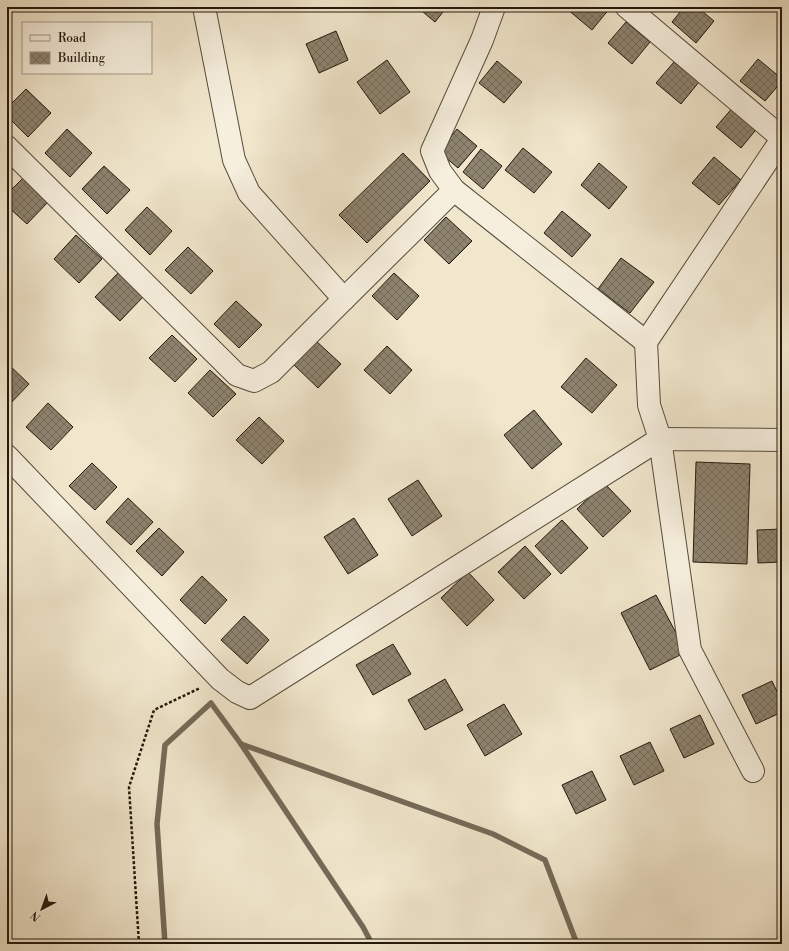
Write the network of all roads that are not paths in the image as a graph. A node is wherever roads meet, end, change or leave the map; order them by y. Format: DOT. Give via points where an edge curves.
graph roads {
  1 [pos="204,7"];
  2 [pos="494,7"];
  3 [pos="627,7"];
  4 [pos="782,139"];
  5 [pos="7,147"];
  6 [pos="454,190"];
  7 [pos="344,299"];
  8 [pos="646,342"];
  9 [pos="660,439"];
  10 [pos="782,440"];
  11 [pos="7,456"];
  12 [pos="753,771"];
  1 -- 7 [label="street" via="234,160 249,193"];
  2 -- 6 [label="street" via="482,40 432,151 440,171"];
  3 -- 4 [label="street"];
  4 -- 8 [label="street"];
  5 -- 7 [label="street" via="238,375 254,381 271,372"];
  6 -- 7 [label="street"];
  6 -- 8 [label="street"];
  8 -- 9 [label="street" via="649,405"];
  9 -- 10 [label="street"];
  9 -- 11 [label="street" via="250,698 220,679"];
  9 -- 12 [label="street" via="690,650"];
}
